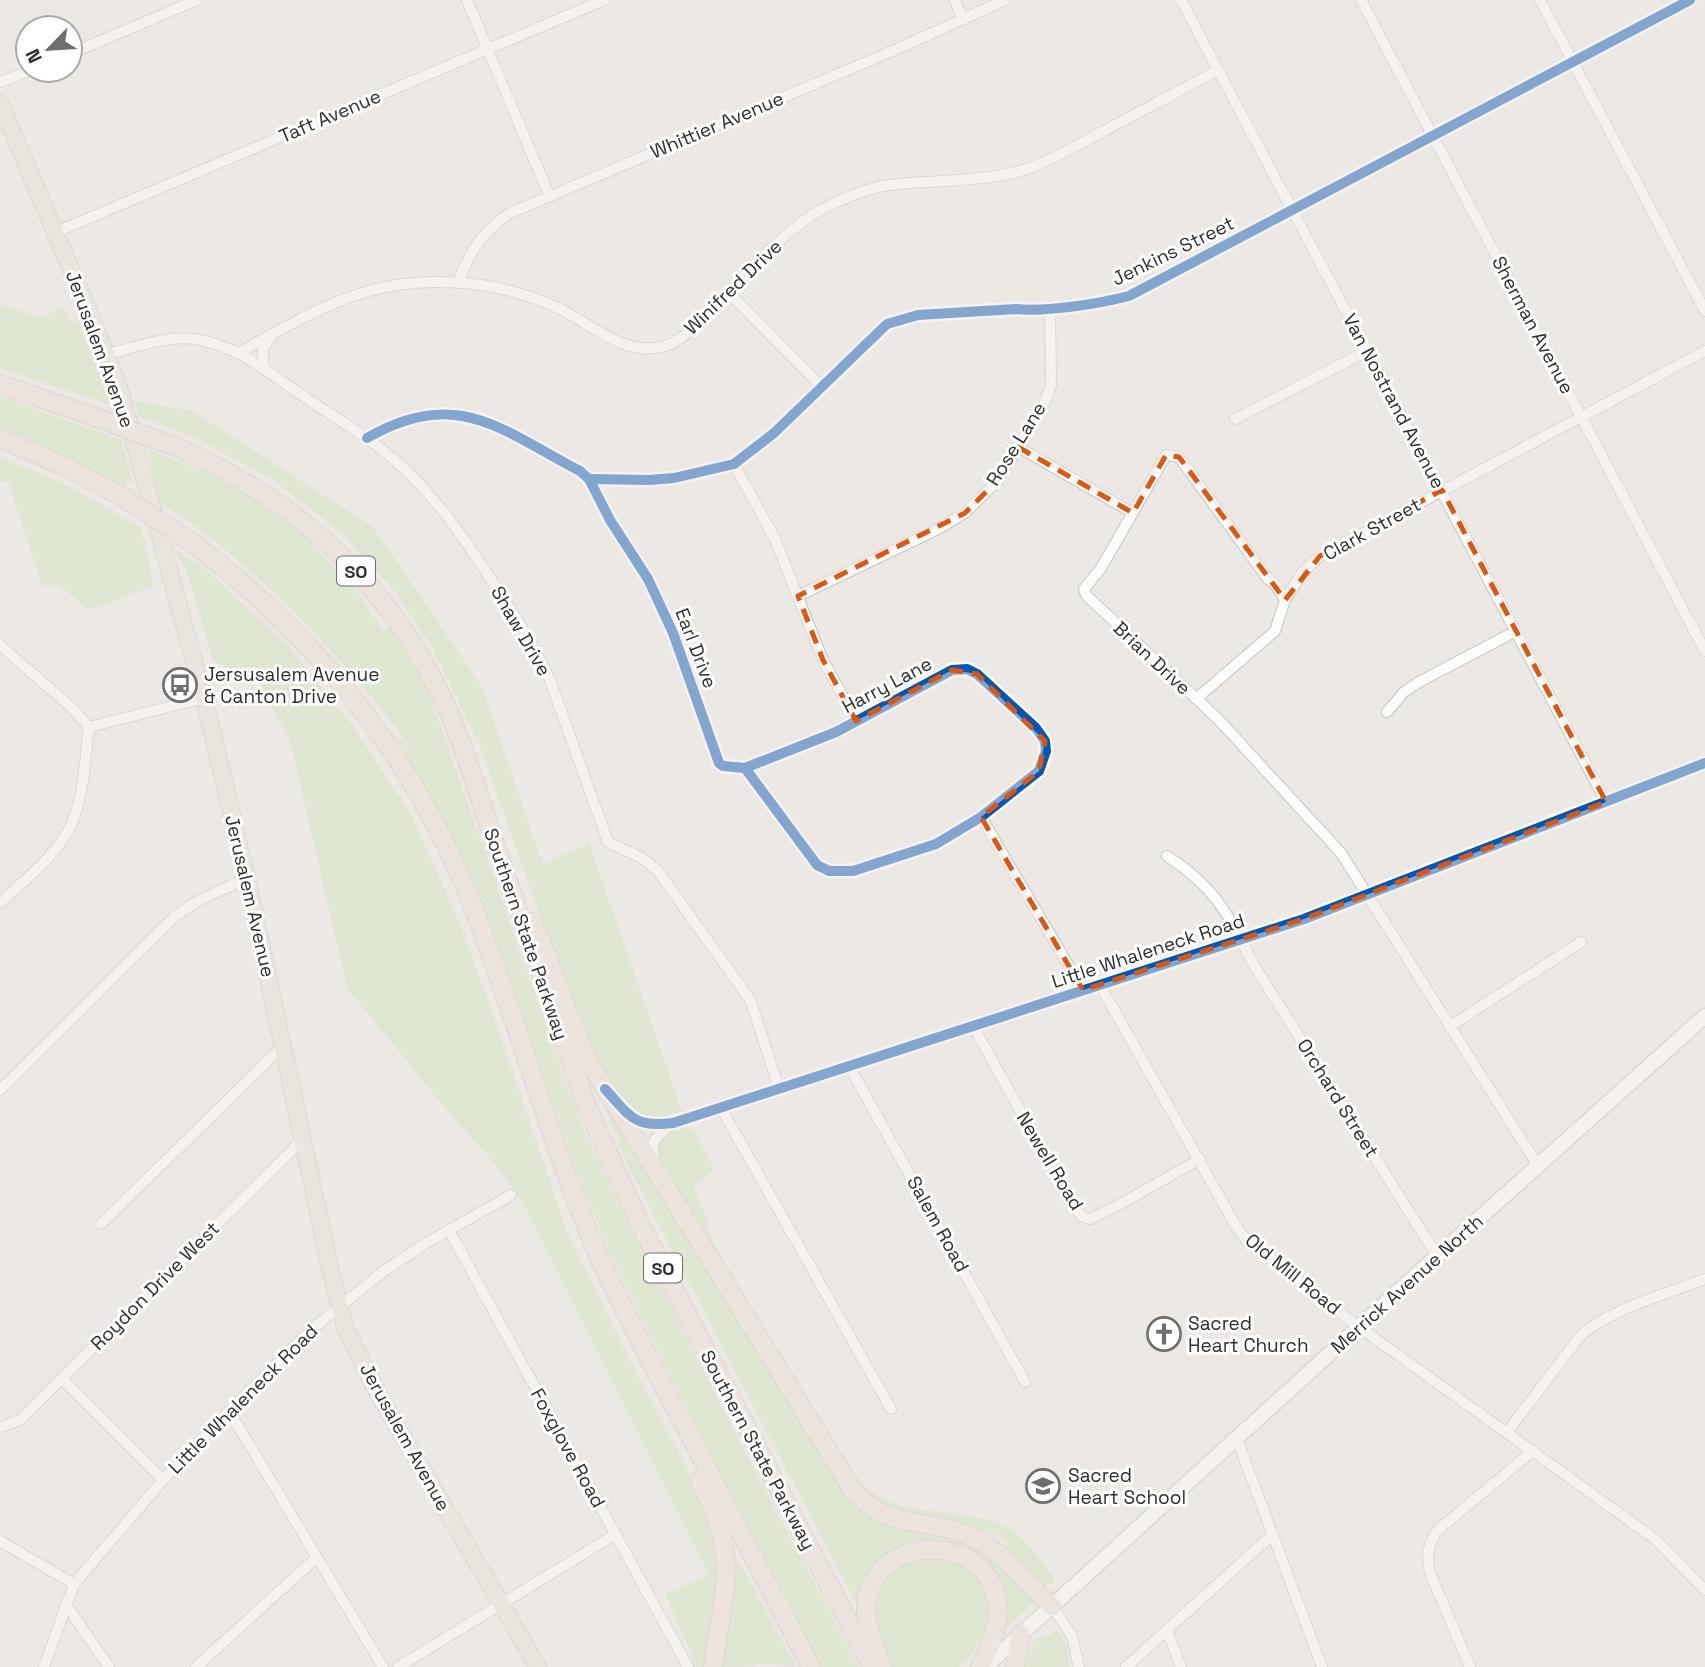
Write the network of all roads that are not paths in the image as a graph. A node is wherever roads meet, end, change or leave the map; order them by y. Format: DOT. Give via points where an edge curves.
graph roads {
  1 [pos="197,0"];
  2 [pos="467,0"];
  3 [pos="604,0"];
  4 [pos="955,0"];
  5 [pos="1006,0"];
  6 [pos="1181,0"];
  7 [pos="1361,0"];
  8 [pos="1540,0"];
  9 [pos="1689,0"];
  10 [pos="963,20"];
  11 [pos="84,48"];
  12 [pos="488,49"];
  13 [pos="1573,62"];
  14 [pos="1218,70"];
  15 [pos="0,103"];
  16 [pos="1433,136"];
  17 [pos="549,195"];
  18 [pos="1293,211"];
  19 [pos="56,233"];
  20 [pos="458,283"];
  21 [pos="729,293"];
  22 [pos="1050,307"];
  23 [pos="1705,311"];
  24 [pos="274,334"];
  25 [pos="1367,351"];
  26 [pos="1705,351"];
  27 [pos="240,352"];
  28 [pos="107,355"];
  29 [pos="263,368"];
  30 [pos="0,384"];
  31 [pos="821,386"];
  32 [pos="1582,416"];
  33 [pos="1235,419"];
  34 [pos="0,438"];
  35 [pos="367,438"];
  36 [pos="1018,447"];
  37 [pos="734,464"];
  38 [pos="589,479"];
  39 [pos="1442,491"];
  40 [pos="1133,513"];
  41 [pos="798,596"];
  42 [pos="1285,600"];
  43 [pos="1516,631"];
  44 [pos="0,645"];
  45 [pos="1705,650"];
  46 [pos="204,698"];
  47 [pos="1196,699"];
  48 [pos="1387,712"];
  49 [pos="856,721"];
  50 [pos="89,727"];
  51 [pos="1705,763"];
  52 [pos="745,768"];
  53 [pos="1606,802"];
  54 [pos="981,817"];
  55 [pos="497,849"];
  56 [pos="1167,856"];
  57 [pos="247,878"];
  58 [pos="1367,895"];
  59 [pos="0,903"];
  60 [pos="1241,940"];
  61 [pos="1581,942"];
  62 [pos="1100,985"];
  63 [pos="1083,990"];
  64 [pos="1705,1016"];
  65 [pos="972,1026"];
  66 [pos="1449,1027"];
  67 [pos="283,1046"];
  68 [pos="849,1066"];
  69 [pos="605,1088"];
  70 [pos="779,1089"];
  71 [pos="0,1090"];
  72 [pos="721,1108"];
  73 [pos="673,1123"];
  74 [pos="303,1139"];
  75 [pos="1200,1159"];
  76 [pos="1538,1166"];
  77 [pos="511,1195"];
  78 [pos="670,1195"];
  79 [pos="101,1224"];
  80 [pos="449,1230"];
  81 [pos="1437,1256"];
  82 [pos="1705,1279"];
  83 [pos="340,1305"];
  84 [pos="626,1315"];
  85 [pos="1360,1327"];
  86 [pos="62,1379"];
  87 [pos="1025,1382"];
  88 [pos="891,1409"];
  89 [pos="229,1411"];
  90 [pos="2,1427"];
  91 [pos="1507,1432"];
  92 [pos="1237,1439"];
  93 [pos="1533,1451"];
  94 [pos="163,1480"];
  95 [pos="616,1534"];
  96 [pos="1273,1534"];
  97 [pos="0,1541"];
  98 [pos="317,1557"];
  99 [pos="75,1584"];
  100 [pos="1705,1590"];
  101 [pos="500,1604"];
  102 [pos="67,1605"];
  103 [pos="1052,1606"];
  104 [pos="1167,1630"];
  105 [pos="1021,1634"];
  106 [pos="44,1667"];
  107 [pos="110,1667"];
  108 [pos="196,1667"];
  109 [pos="383,1667"];
  110 [pos="398,1667"];
  111 [pos="538,1667"];
  112 [pos="688,1667"];
  113 [pos="713,1667"];
  114 [pos="811,1667"];
  115 [pos="872,1667"];
  116 [pos="882,1667"];
  117 [pos="979,1667"];
  118 [pos="985,1667"];
  119 [pos="1015,1667"];
  120 [pos="1079,1667"];
  121 [pos="1126,1667"];
  122 [pos="1181,1667"];
  123 [pos="1322,1667"];
  124 [pos="1470,1667"];
  1 -- 11 [label="street"];
  2 -- 12 [label="street"];
  3 -- 12 [label="street, Taft Avenue"];
  4 -- 10 [label="street"];
  5 -- 10 [label="street, Whittier Avenue"];
  6 -- 14 [label="street, Van Nostrand Avenue"];
  7 -- 16 [label="street, Sherman Avenue"];
  8 -- 13 [label="street"];
  9 -- 13 [label="street, Jenkins Street"];
  10 -- 17 [label="street, Whittier Avenue"];
  12 -- 17 [label="street"];
  12 -- 19 [label="street, Taft Avenue"];
  13 -- 16 [label="street, Jenkins Street"];
  13 -- 23 [label="street"];
  14 -- 18 [label="street, Van Nostrand Avenue"];
  14 -- 21 [label="street, Winifred Drive" via="1025,170 971,180 896,184 849,196 787,234"];
  15 -- 19 [label="main road, Jerusalem Avenue"];
  16 -- 18 [label="street, Jenkins Street"];
  16 -- 32 [label="street, Sherman Avenue"];
  17 -- 20 [label="street, Whittier Avenue" via="488,229 474,246"];
  18 -- 22 [label="street, Jenkins Street" via="1129,296"];
  18 -- 25 [label="street, Van Nostrand Avenue"];
  19 -- 28 [label="main road, Jerusalem Avenue"];
  20 -- 21 [label="street, Winifred Drive" via="528,296 637,349 677,341"];
  20 -- 24 [label="street, Winifred Drive" via="370,290"];
  21 -- 31 [label="street"];
  22 -- 31 [label="street, Jenkins Street" via="901,318 877,331"];
  22 -- 36 [label="street, Rose Lane" via="1051,385"];
  24 -- 27 [label="street, Winifred Drive"];
  24 -- 29 [label="street" via="263,349"];
  25 -- 33 [label="street"];
  25 -- 39 [label="street, Van Nostrand Avenue"];
  26 -- 32 [label="street, Clark Street"];
  27 -- 28 [label="street, Shaw Drive" via="183,338"];
  27 -- 29 [label="street, Shaw Drive"];
  28 -- 46 [label="main road, Jerusalem Avenue"];
  29 -- 35 [label="street, Shaw Drive"];
  30 -- 55 [label="highway, Southern State Parkway / SO, bridge" via="179,448 224,469 285,507 339,553 386,606 423,661 450,715"];
  31 -- 37 [label="street, Jenkins Street" via="774,433"];
  32 -- 39 [label="street, Clark Street"];
  32 -- 45 [label="street, Sherman Avenue"];
  34 -- 84 [label="highway, bridge" via="123,497 194,544 275,612 334,674 374,725 420,796 467,891 564,1169"];
  35 -- 38 [label="street, Earl Drive" via="408,418 437,414 468,417 509,431"];
  35 -- 70 [label="street, Shaw Drive" via="440,505 516,617 550,680 605,838 658,872 738,979 751,1001"];
  36 -- 40 [label="street"];
  36 -- 41 [label="street, Rose Lane" via="997,481 965,513"];
  37 -- 38 [label="street, Jenkins Street" via="674,478"];
  37 -- 41 [label="street" via="771,531"];
  38 -- 52 [label="street, Earl Drive" via="674,633 719,763"];
  39 -- 42 [label="street, Clark Street" via="1320,556"];
  39 -- 43 [label="street, Van Nostrand Avenue"];
  40 -- 42 [label="street" via="1166,455 1179,457"];
  40 -- 47 [label="street, Brian Drive" via="1084,589 1086,595"];
  41 -- 49 [label="street" via="823,660"];
  42 -- 47 [label="street, Clark Street" via="1275,631"];
  43 -- 48 [label="street" via="1419,682"];
  43 -- 53 [label="street, Van Nostrand Avenue"];
  44 -- 50 [label="street"];
  46 -- 50 [label="street"];
  46 -- 57 [label="main road, Jerusalem Avenue"];
  47 -- 58 [label="street, Brian Drive" via="1341,853"];
  49 -- 52 [label="street, Harry Lane"];
  49 -- 54 [label="street, Harry Lane" via="952,670 977,674 1036,728 1046,751 1039,771"];
  50 -- 59 [label="street" via="72,823 50,854"];
  51 -- 53 [label="street, Little Whaleneck Road"];
  52 -- 54 [label="street, Earl Drive" via="817,865 829,871 853,871 936,844"];
  53 -- 58 [label="street, Little Whaleneck Road"];
  54 -- 63 [label="street"];
  55 -- 69 [label="highway" via="542,943 574,1031"];
  55 -- 115 [label="highway, Southern State Parkway / SO" via="587,1109 612,1167"];
  56 -- 60 [label="street, Orchard Street" via="1218,899"];
  57 -- 67 [label="main road, Jerusalem Avenue"];
  57 -- 71 [label="street" via="174,916"];
  58 -- 60 [label="street, Little Whaleneck Road"];
  58 -- 66 [label="street, Brian Drive"];
  60 -- 62 [label="street, Little Whaleneck Road"];
  60 -- 81 [label="street, Orchard Street"];
  61 -- 66 [label="street"];
  62 -- 63 [label="street, Little Whaleneck Road"];
  62 -- 75 [label="street, Old Mill Road"];
  63 -- 65 [label="street, Little Whaleneck Road"];
  64 -- 76 [label="main road, Merrick Avenue North"];
  65 -- 68 [label="street, Little Whaleneck Road"];
  65 -- 75 [label="street, Newell Road" via="1081,1216 1090,1219"];
  66 -- 76 [label="street, Brian Drive"];
  67 -- 74 [label="main road, Jerusalem Avenue"];
  67 -- 79 [label="street"];
  68 -- 70 [label="street, Little Whaleneck Road"];
  68 -- 87 [label="street, Salem Road"];
  69 -- 73 [label="street, Little Whaleneck Road" via="640,1122"];
  69 -- 78 [label="highway"];
  70 -- 72 [label="street, Little Whaleneck Road"];
  72 -- 73 [label="street, Little Whaleneck Road"];
  72 -- 88 [label="street"];
  73 -- 78 [label="street" via="655,1138 652,1147"];
  74 -- 83 [label="main road, Jerusalem Avenue"];
  74 -- 86 [label="street, Roydon Drive West"];
  75 -- 85 [label="street, Old Mill Road" via="1248,1242"];
  76 -- 81 [label="main road, Merrick Avenue North"];
  77 -- 80 [label="street, Little Whaleneck Road"];
  78 -- 103 [label="highway" via="859,1497 887,1516 981,1541 1002,1555"];
  80 -- 83 [label="street, Little Whaleneck Road"];
  80 -- 95 [label="street, Foxglove Road"];
  81 -- 85 [label="main road, Merrick Avenue North"];
  82 -- 91 [label="street" via="1591,1326"];
  83 -- 89 [label="street, Little Whaleneck Road"];
  83 -- 101 [label="main road, Jerusalem Avenue" via="345,1327 377,1392"];
  84 -- 113 [label="highway" via="649,1385 710,1500 722,1534 727,1574"];
  84 -- 114 [label="highway"];
  85 -- 91 [label="street, Old Mill Road"];
  85 -- 92 [label="main road, Merrick Avenue North"];
  86 -- 90 [label="street, Roydon Drive West" via="20,1420"];
  86 -- 94 [label="street"];
  89 -- 94 [label="street, Little Whaleneck Road"];
  89 -- 98 [label="street"];
  91 -- 93 [label="street, Old Mill Road"];
  92 -- 96 [label="street"];
  92 -- 103 [label="main road, Merrick Avenue North"];
  93 -- 100 [label="street, Old Mill Road" via="1655,1539"];
  93 -- 124 [label="street" via="1439,1529 1428,1550 1430,1573"];
  94 -- 99 [label="street, Little Whaleneck Road"];
  95 -- 101 [label="street"];
  95 -- 112 [label="street, Foxglove Road"];
  96 -- 104 [label="street"];
  96 -- 123 [label="street"];
  97 -- 99 [label="street"];
  98 -- 108 [label="street"];
  98 -- 109 [label="street"];
  99 -- 102 [label="street, Little Whaleneck Road"];
  101 -- 110 [label="street"];
  101 -- 111 [label="main road, Jerusalem Avenue"];
  102 -- 106 [label="street, Little Whaleneck Road"];
  102 -- 107 [label="street"];
  103 -- 105 [label="main road, Merrick Avenue North"];
  103 -- 120 [label="street" via="1072,1636"];
  104 -- 121 [label="street"];
  104 -- 122 [label="street"];
  105 -- 118 [label="main road, Merrick Avenue North"];
  105 -- 119 [label="highway"];
  116 -- 117 [label="highway" via="867,1621 872,1588 897,1559 934,1548 967,1558 981,1569 993,1591 997,1622"];
}
